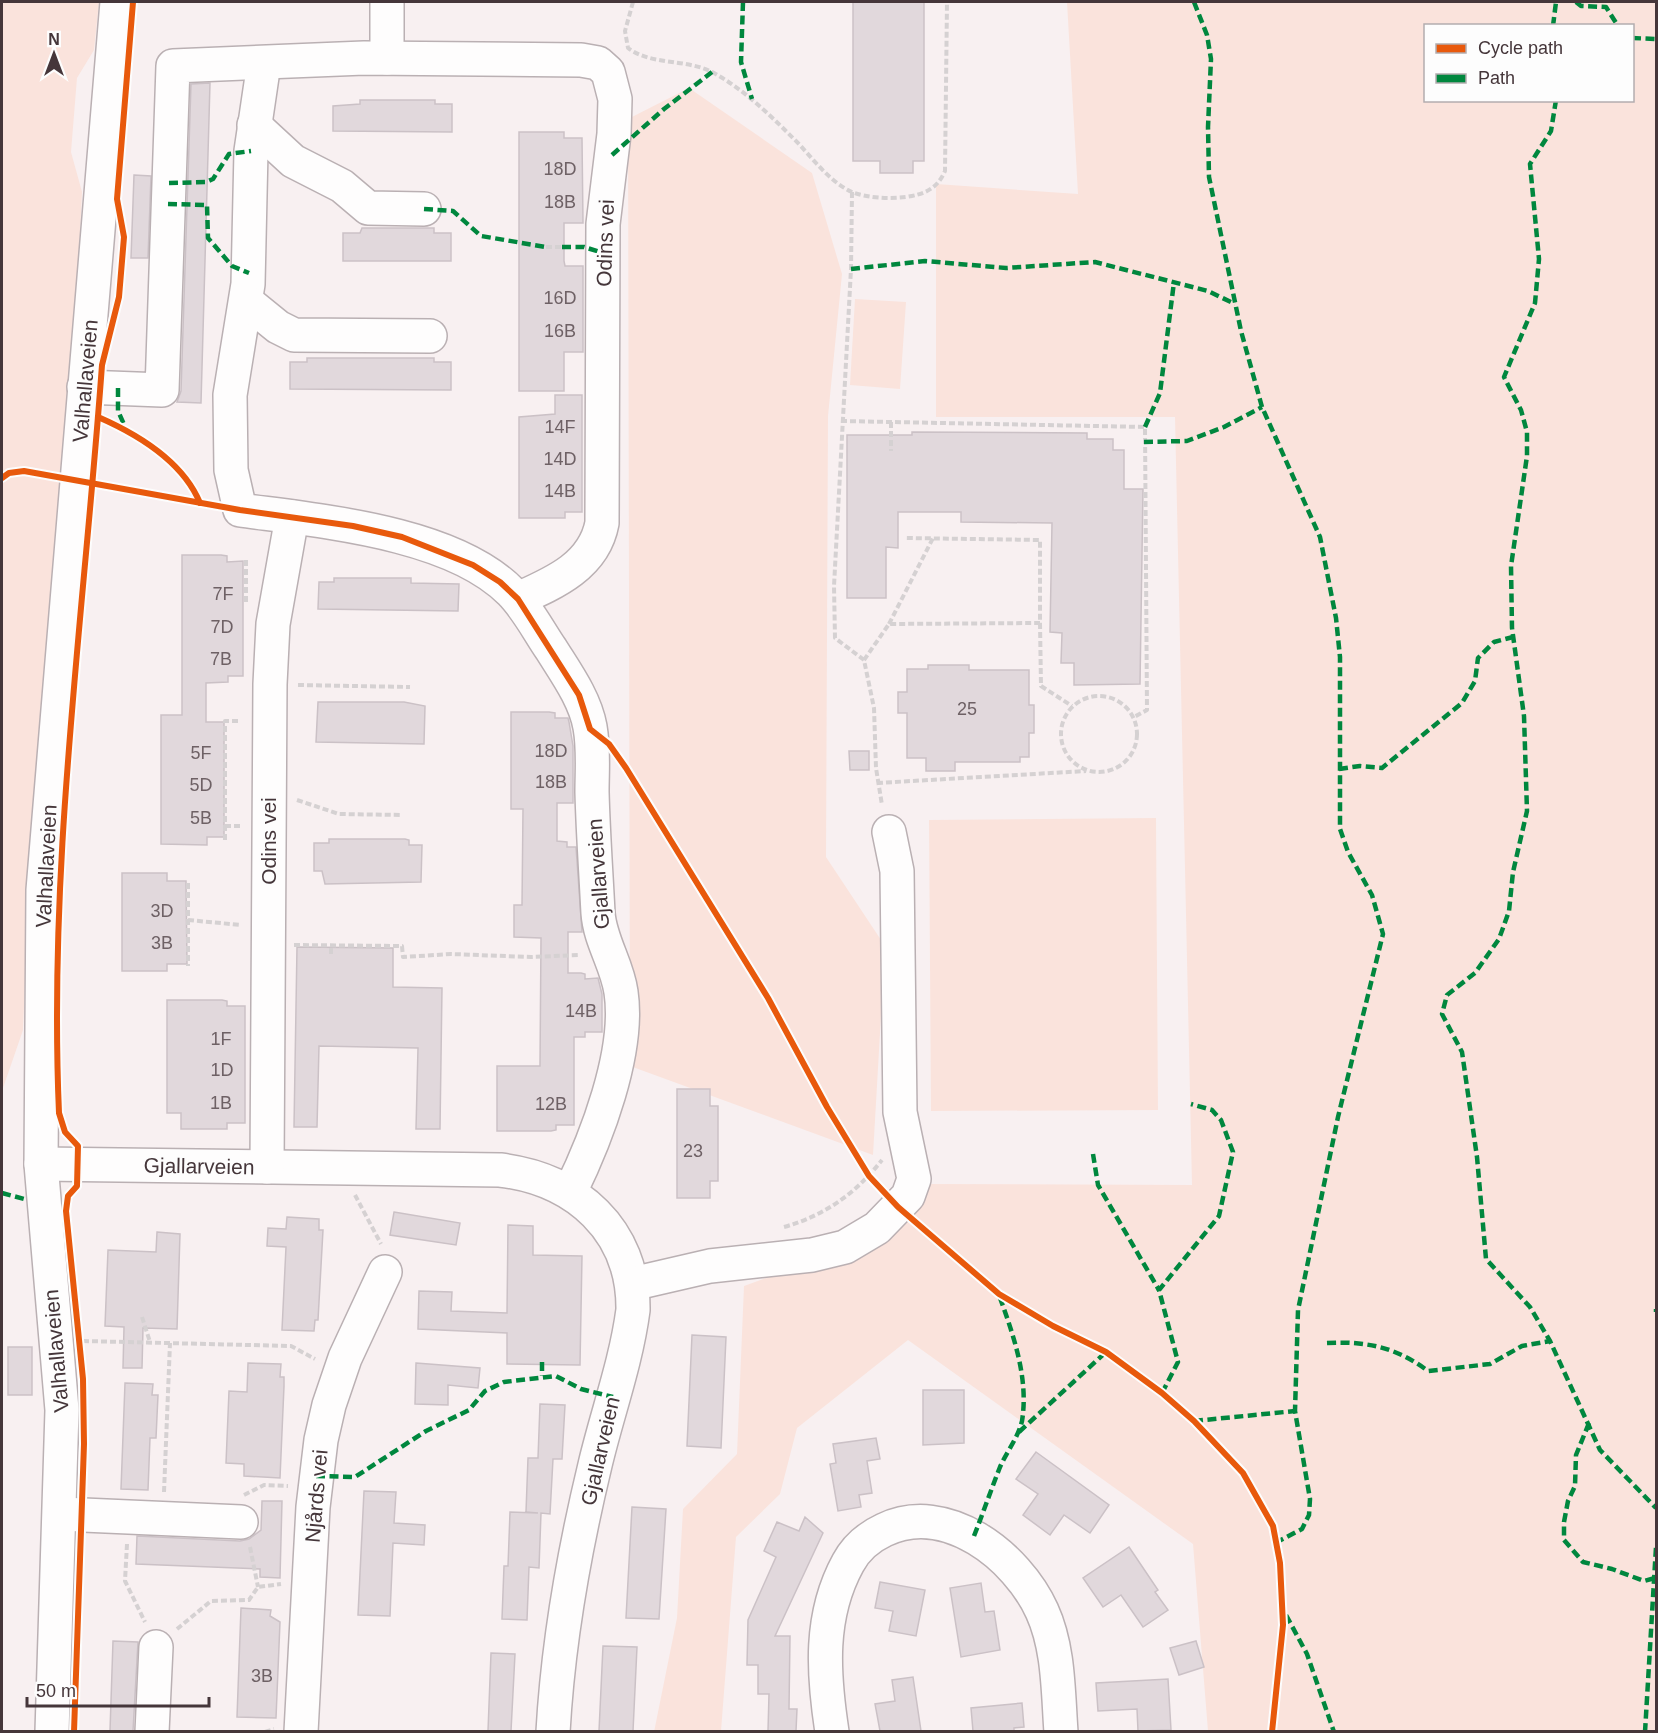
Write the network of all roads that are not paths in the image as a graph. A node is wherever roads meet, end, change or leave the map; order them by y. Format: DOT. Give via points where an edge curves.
graph roads {
  1 [pos="117,2"];
  2 [pos="387,2"];
  3 [pos="387,58"];
  4 [pos="264,63"];
  5 [pos="254,125"];
  6 [pos="424,209"];
  7 [pos="246,302"];
  8 [pos="429,336"];
  9 [pos="84,387"];
  10 [pos="292,517"];
  11 [pos="518,599"];
  12 [pos="889,832"];
  13 [pos="40,1164"];
  14 [pos="267,1167"];
  15 [pos="570,1192"];
  16 [pos="385,1272"];
  17 [pos="632,1284"];
  18 [pos="240,1509"];
  19 [pos="61,1514"];
  20 [pos="156,1647"];
  21 [pos="52,1731"];
  22 [pos="152,1731"];
  23 [pos="301,1731"];
  24 [pos="553,1731"];
  25 [pos="831,1731"];
  26 [pos="1061,1731"];
  1 -- 9 [label="street, Valhallaveien"];
  2 -- 3 [label="street"];
  3 -- 4 [label="street, Odins vei"];
  3 -- 11 [label="street, Odins vei" via="591,60 608,72 614,89 615,121 603,224 600,530 595,544 576,568"];
  4 -- 5 [label="street"];
  4 -- 9 [label="street, Odins vei" via="173,66 162,390"];
  5 -- 6 [label="street" via="293,160 342,186 368,208"];
  5 -- 7 [label="street"];
  7 -- 8 [label="street" via="294,335"];
  7 -- 10 [label="street, Gjallarveien" via="230,395 231,470 240,510"];
  9 -- 13 [label="street, Valhallaveien" via="44,881"];
  10 -- 11 [label="street, Gjallarveien" via="353,526 428,546 485,572"];
  10 -- 14 [label="street, Odins vei" via="273,624 270,684"];
  11 -- 15 [label="street, Gjallarveien" via="586,713 592,745 598,911 622,996 620,1047 595,1136"];
  12 -- 17 [label="street" via="897,870 899,1100 913,1187 889,1217 864,1238 845,1247 812,1255 734,1262"];
  13 -- 14 [label="street, Gjallarveien"];
  13 -- 19 [label="street, Valhallaveien" via="61,1382"];
  14 -- 15 [label="street, Gjallarveien" via="500,1170 542,1179"];
  15 -- 17 [label="street, Gjallarveien" via="600,1217 612,1234"];
  16 -- 23 [label="street, Njårds vei" via="339,1373 323,1430 315,1487"];
  17 -- 24 [label="street, Gjallarveien" via="630,1327 594,1467 569,1600"];
  18 -- 19 [label="street" via="142,1517"];
  19 -- 21 [label="street, Valhallaveien"];
  20 -- 22 [label="street"];
  25 -- 26 [label="street" via="826,1624 832,1599 861,1546 875,1534 906,1522 948,1526 974,1536 1014,1570 1042,1610 1054,1656"];
}
